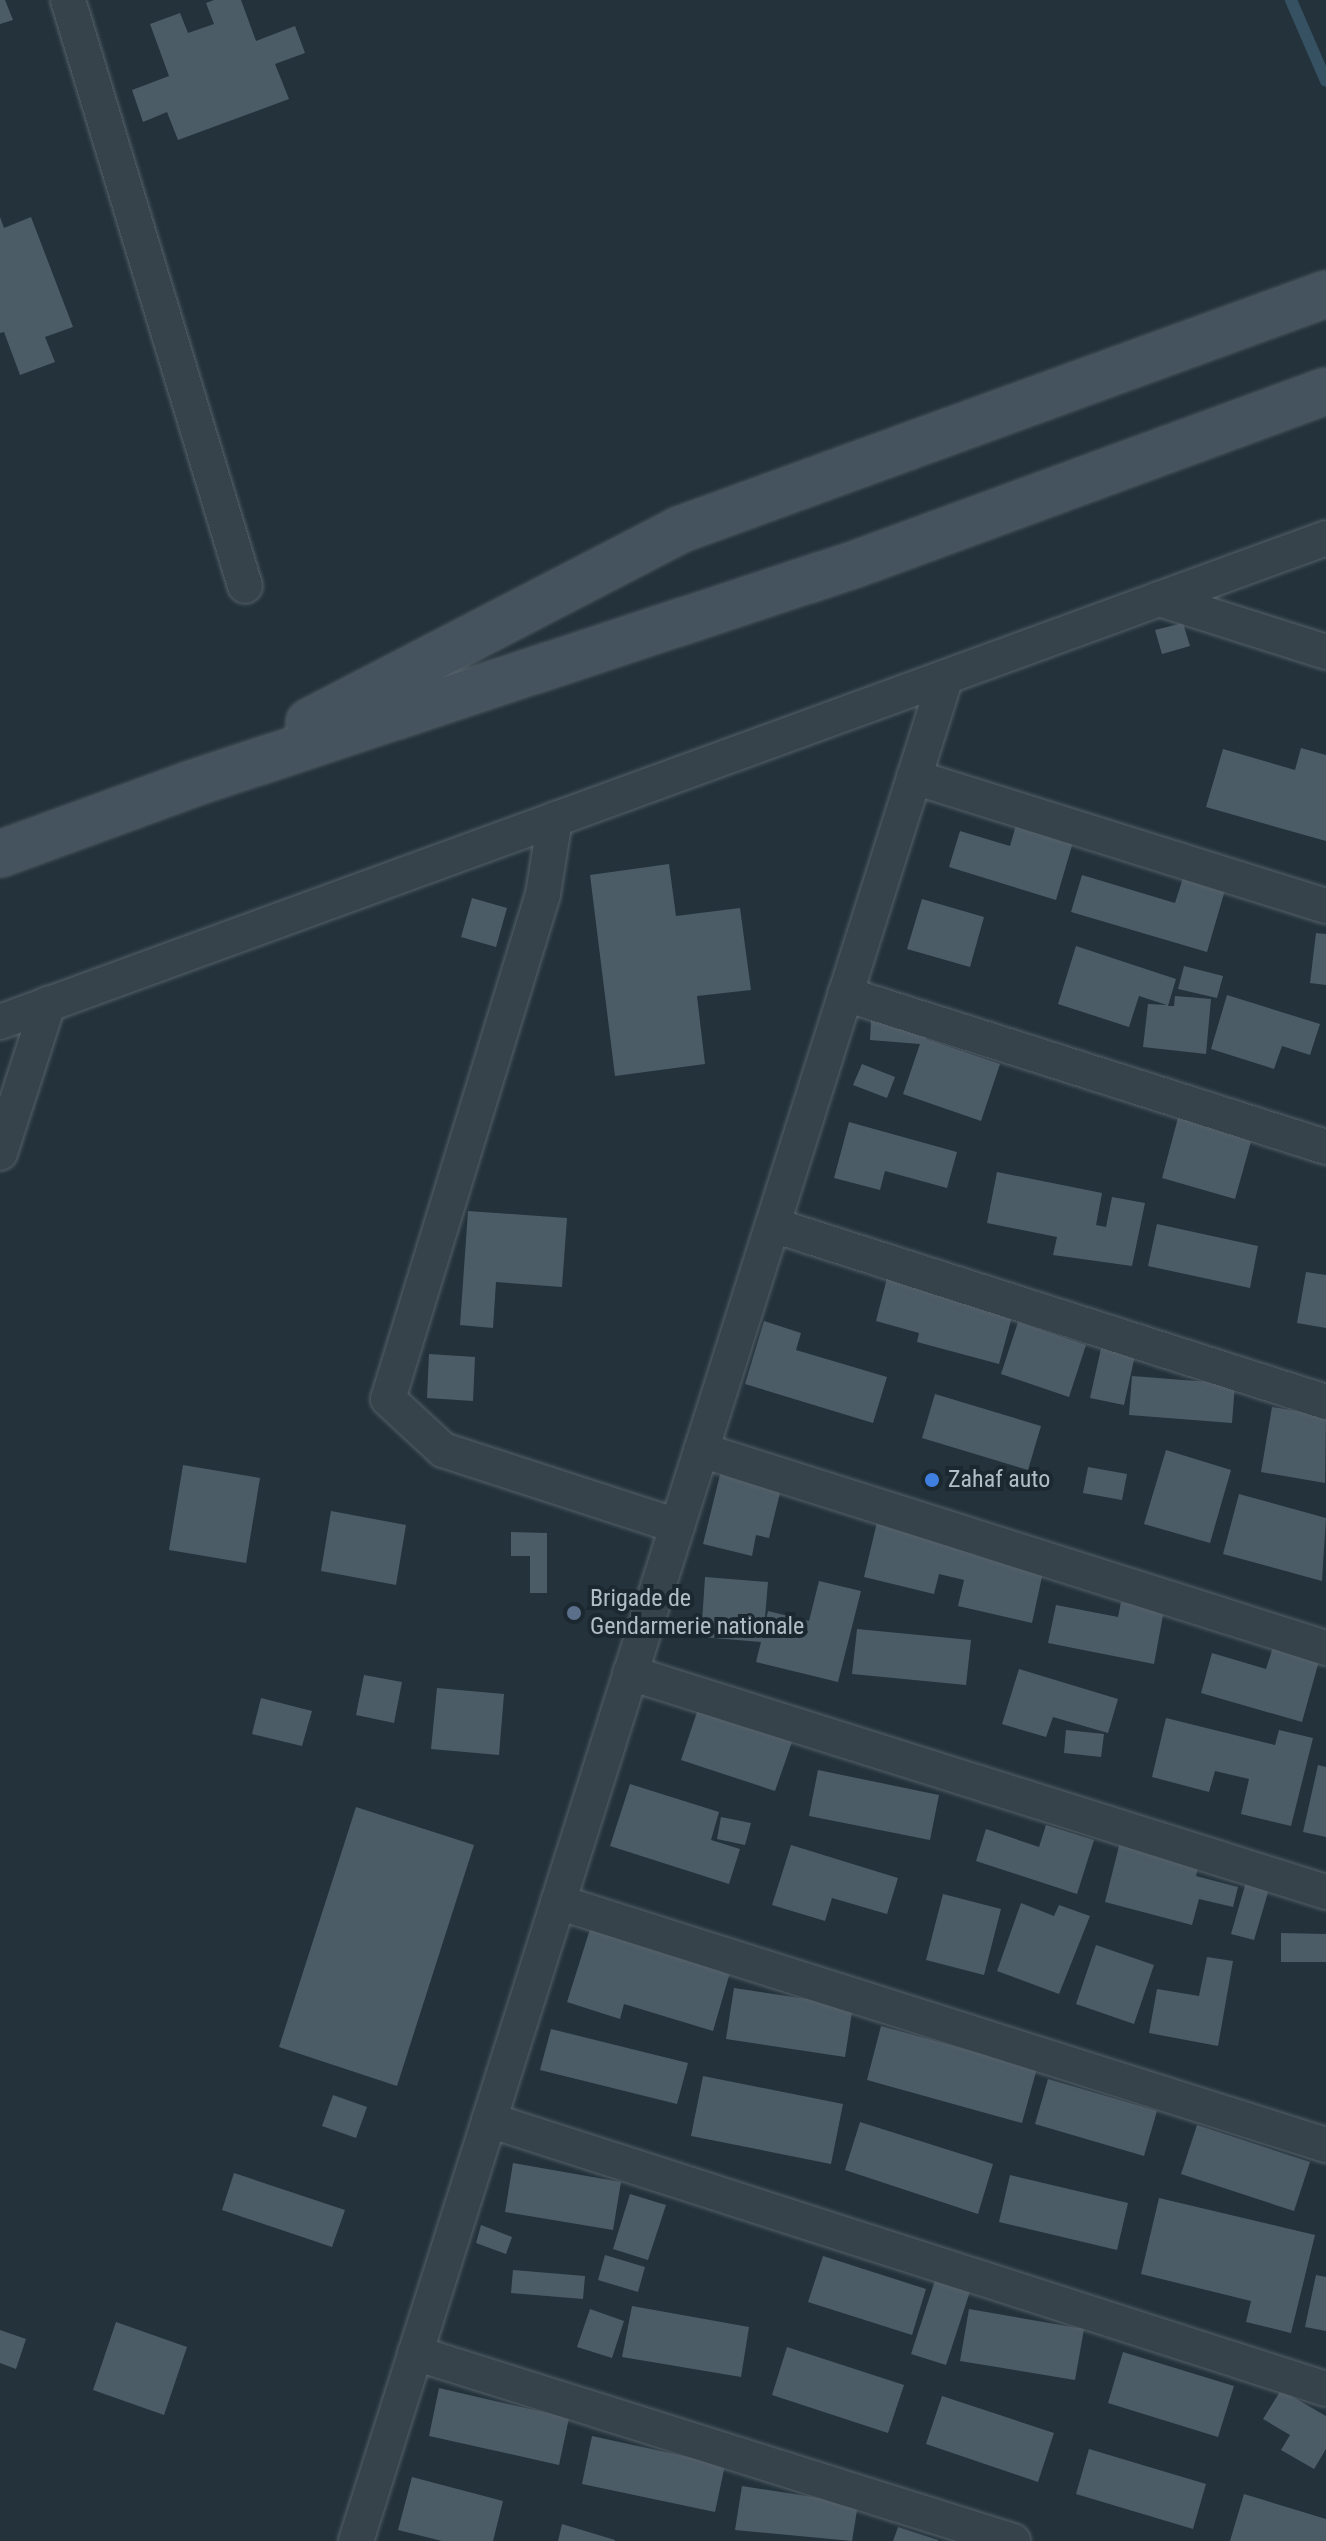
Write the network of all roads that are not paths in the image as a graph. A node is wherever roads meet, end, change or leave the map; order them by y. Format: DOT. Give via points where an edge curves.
graph roads {
  1 [pos="68,0"];
  2 [pos="1326,294"];
  3 [pos="1326,391"];
  4 [pos="1326,538"];
  5 [pos="245,586"];
  6 [pos="1159,599"];
  7 [pos="1326,652"];
  8 [pos="946,677"];
  9 [pos="914,777"];
  10 [pos="191,784"];
  11 [pos="555,819"];
  12 [pos="0,854"];
  13 [pos="1326,906"];
  14 [pos="845,994"];
  15 [pos="48,1004"];
  16 [pos="0,1022"];
  17 [pos="1326,1147"];
  18 [pos="0,1153"];
  19 [pos="773,1225"];
  20 [pos="1326,1402"];
  21 [pos="701,1450"];
  22 [pos="677,1526"];
  23 [pos="1326,1648"];
  24 [pos="630,1673"];
  25 [pos="1326,1892"];
  26 [pos="558,1902"];
  27 [pos="489,2120"];
  28 [pos="1326,2145"];
  29 [pos="415,2353"];
  30 [pos="1326,2389"];
  31 [pos="356,2541"];
  32 [pos="1013,2541"];
  1 -- 5 [label="street"];
  2 -- 10 [label="main road" via="679,530"];
  3 -- 10 [label="main road" via="856,564"];
  4 -- 6 [label="street"];
  6 -- 7 [label="street"];
  6 -- 8 [label="street"];
  8 -- 9 [label="street"];
  8 -- 11 [label="street"];
  9 -- 13 [label="street"];
  9 -- 14 [label="street"];
  10 -- 12 [label="main road"];
  11 -- 15 [label="street"];
  11 -- 22 [label="street" via="543,894 388,1399 443,1450"];
  14 -- 17 [label="street"];
  14 -- 19 [label="street"];
  15 -- 16 [label="street"];
  15 -- 18 [label="street"];
  19 -- 20 [label="street"];
  19 -- 21 [label="street"];
  21 -- 22 [label="street"];
  21 -- 23 [label="street"];
  22 -- 24 [label="street"];
  24 -- 25 [label="street"];
  24 -- 26 [label="street"];
  26 -- 27 [label="street"];
  26 -- 28 [label="street"];
  27 -- 29 [label="street"];
  27 -- 30 [label="street"];
  29 -- 31 [label="street"];
  29 -- 32 [label="street"];
}
